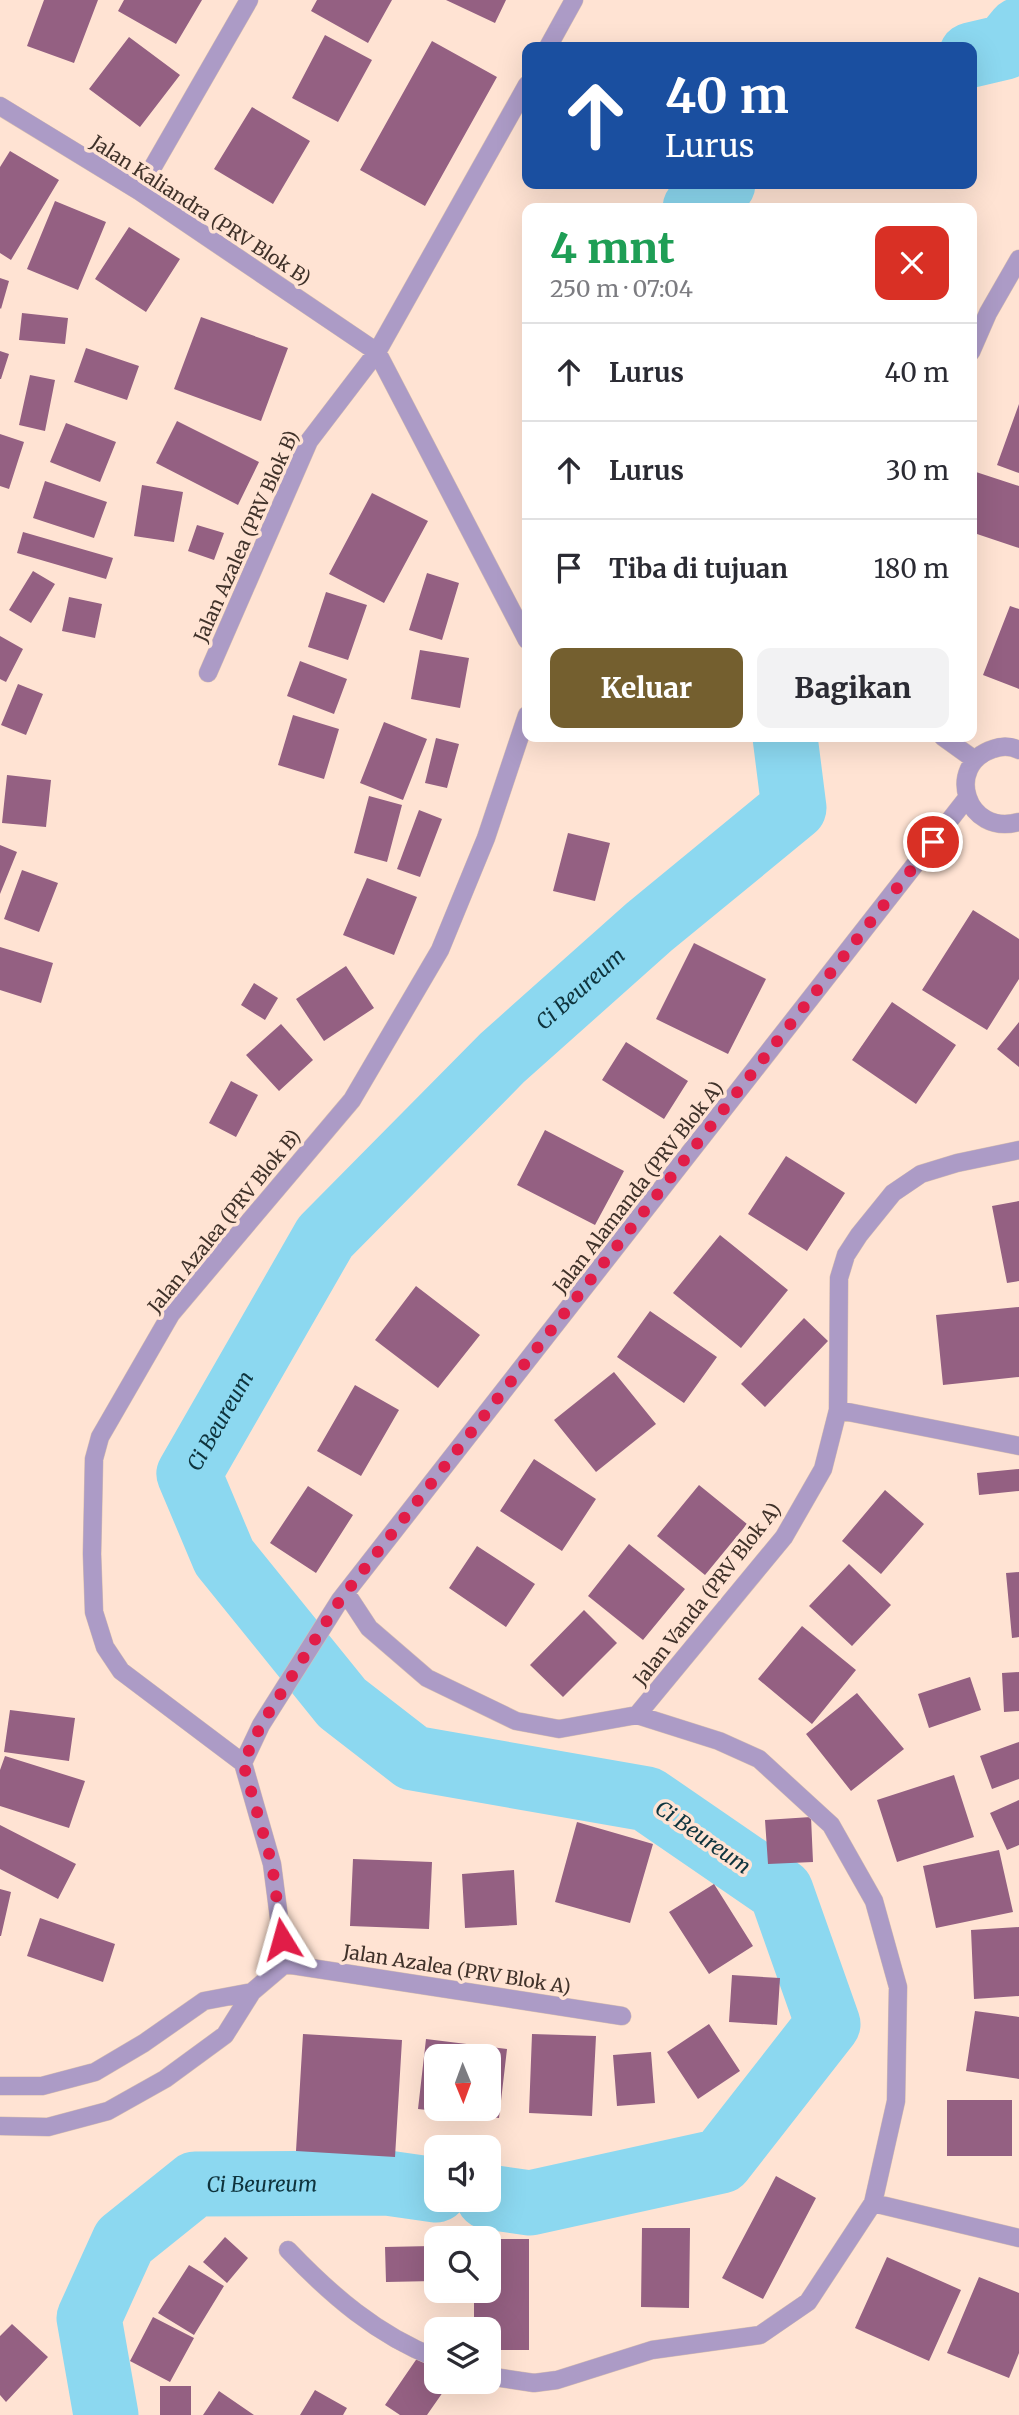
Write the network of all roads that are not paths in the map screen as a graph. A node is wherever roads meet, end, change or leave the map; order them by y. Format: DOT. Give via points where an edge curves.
graph roads {
  1 [pos="249,0"];
  2 [pos="574,0"];
  3 [pos="551,42"];
  4 [pos="522,94"];
  5 [pos="0,106"];
  6 [pos="139,191"];
  7 [pos="1019,259"];
  8 [pos="977,338"];
  9 [pos="377,352"];
  10 [pos="522,630"];
  11 [pos="208,673"];
  12 [pos="522,730"];
  13 [pos="950,742"];
  14 [pos="1019,750"];
  15 [pos="975,760"];
  16 [pos="967,799"];
  17 [pos="1019,822"];
  18 [pos="1019,1150"];
  19 [pos="838,1410"];
  20 [pos="1019,1446"];
  21 [pos="343,1596"];
  22 [pos="638,1715"];
  23 [pos="243,1763"];
  24 [pos="285,1964"];
  25 [pos="251,1992"];
  26 [pos="622,2016"];
  27 [pos="0,2086"];
  28 [pos="0,2126"];
  29 [pos="873,2203"];
  30 [pos="1019,2238"];
  31 [pos="288,2250"];
  32 [pos="424,2353"];
  33 [pos="501,2378"];
  1 -- 6 [label="street"];
  2 -- 3 [label="street"];
  4 -- 9 [label="street, Jalan Azalea (PRV Blok B)"];
  5 -- 6 [label="street, Jalan Kaliandra (PRV Blok B)"];
  6 -- 9 [label="street, Jalan Kaliandra (PRV Blok B)"];
  7 -- 8 [label="street"];
  9 -- 10 [label="street"];
  9 -- 11 [label="street, Jalan Azalea (PRV Blok B)" via="309,441"];
  12 -- 23 [label="street, Jalan Azalea (PRV Blok B)" via="486,838 440,950 352,1100 171,1314 100,1437 94,1459 94,1612 105,1647 121,1671"];
  13 -- 15 [label="street"];
  14 -- 15 [label="street" via="1000,747"];
  15 -- 16 [label="street" via="965,785"];
  16 -- 17 [label="street" via="982,818 993,823"];
  16 -- 21 [label="street, Jalan Alamanda (PRV Blok A)"];
  18 -- 19 [label="street, Jalan Vanda (PRV Blok A)" via="921,1174 893,1193 859,1235 839,1278"];
  19 -- 20 [label="street"];
  19 -- 22 [label="street, Jalan Vanda (PRV Blok A)" via="823,1468 784,1537"];
  21 -- 22 [label="street" via="369,1628 427,1678 516,1721 559,1729"];
  21 -- 23 [label="street, Jalan Alamanda (PRV Blok A)" via="261,1725"];
  22 -- 29 [label="street" via="759,1759 831,1825 874,1901 898,1987 896,2101"];
  23 -- 24 [label="street" via="272,1864"];
  24 -- 25 [label="street"];
  24 -- 26 [label="street, Jalan Azalea (PRV Blok A)"];
  25 -- 27 [label="street" via="204,2001 94,2072 43,2086"];
  25 -- 28 [label="street" via="225,2035 164,2080 108,2111 48,2127"];
  29 -- 30 [label="street"];
  29 -- 33 [label="street" via="808,2302 760,2335 652,2350 557,2380 534,2383"];
  31 -- 32 [label="street" via="369,2323"];
}
